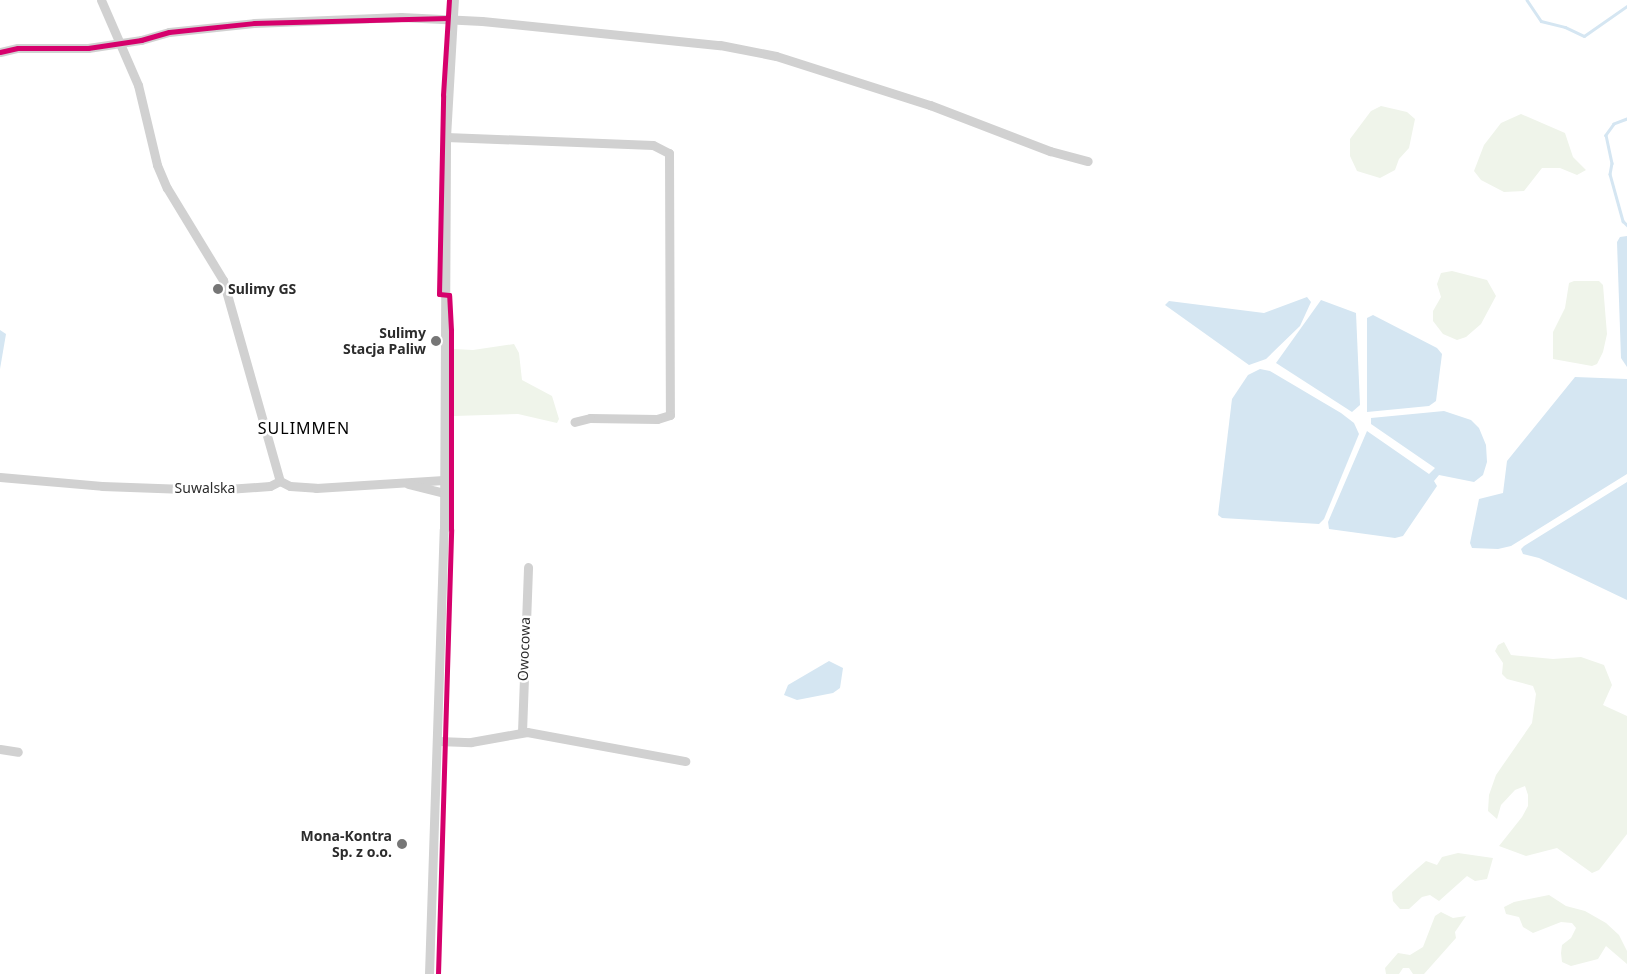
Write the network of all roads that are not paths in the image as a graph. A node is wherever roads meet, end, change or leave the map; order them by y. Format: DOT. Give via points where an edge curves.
graph roads {
  1 [pos="101,0"];
  2 [pos="454,0"];
  3 [pos="451,18"];
  4 [pos="119,44"];
  5 [pos="0,52"];
  6 [pos="446,137"];
  7 [pos="1088,161"];
  8 [pos="574,422"];
  9 [pos="0,477"];
  10 [pos="280,480"];
  11 [pos="444,480"];
  12 [pos="408,484"];
  13 [pos="444,493"];
  14 [pos="528,567"];
  15 [pos="522,732"];
  16 [pos="438,741"];
  17 [pos="0,749"];
  18 [pos="18,752"];
  19 [pos="685,761"];
  20 [pos="429,974"];
  1 -- 4 [label="street"];
  2 -- 3 [label="street"];
  3 -- 4 [label="street" via="254,23 169,32"];
  3 -- 6 [label="street"];
  3 -- 7 [label="street" via="720,45 776,56 930,105 1050,151"];
  4 -- 5 [label="street" via="18,48"];
  4 -- 10 [label="street" via="143,99 157,165 167,188 213,258 231,302"];
  6 -- 8 [label="street" via="644,144 669,153 670,416 657,419 590,418"];
  6 -- 11 [label="street"];
  9 -- 10 [label="street, Suwalska" via="102,486 212,490 270,486"];
  10 -- 12 [label="street" via="304,488"];
  11 -- 12 [label="street"];
  11 -- 13 [label="street"];
  12 -- 13 [label="street"];
  13 -- 16 [label="street"];
  14 -- 15 [label="street, Owocowa"];
  15 -- 16 [label="street" via="471,742"];
  15 -- 19 [label="street"];
  16 -- 20 [label="street"];
  17 -- 18 [label="street"];
}
